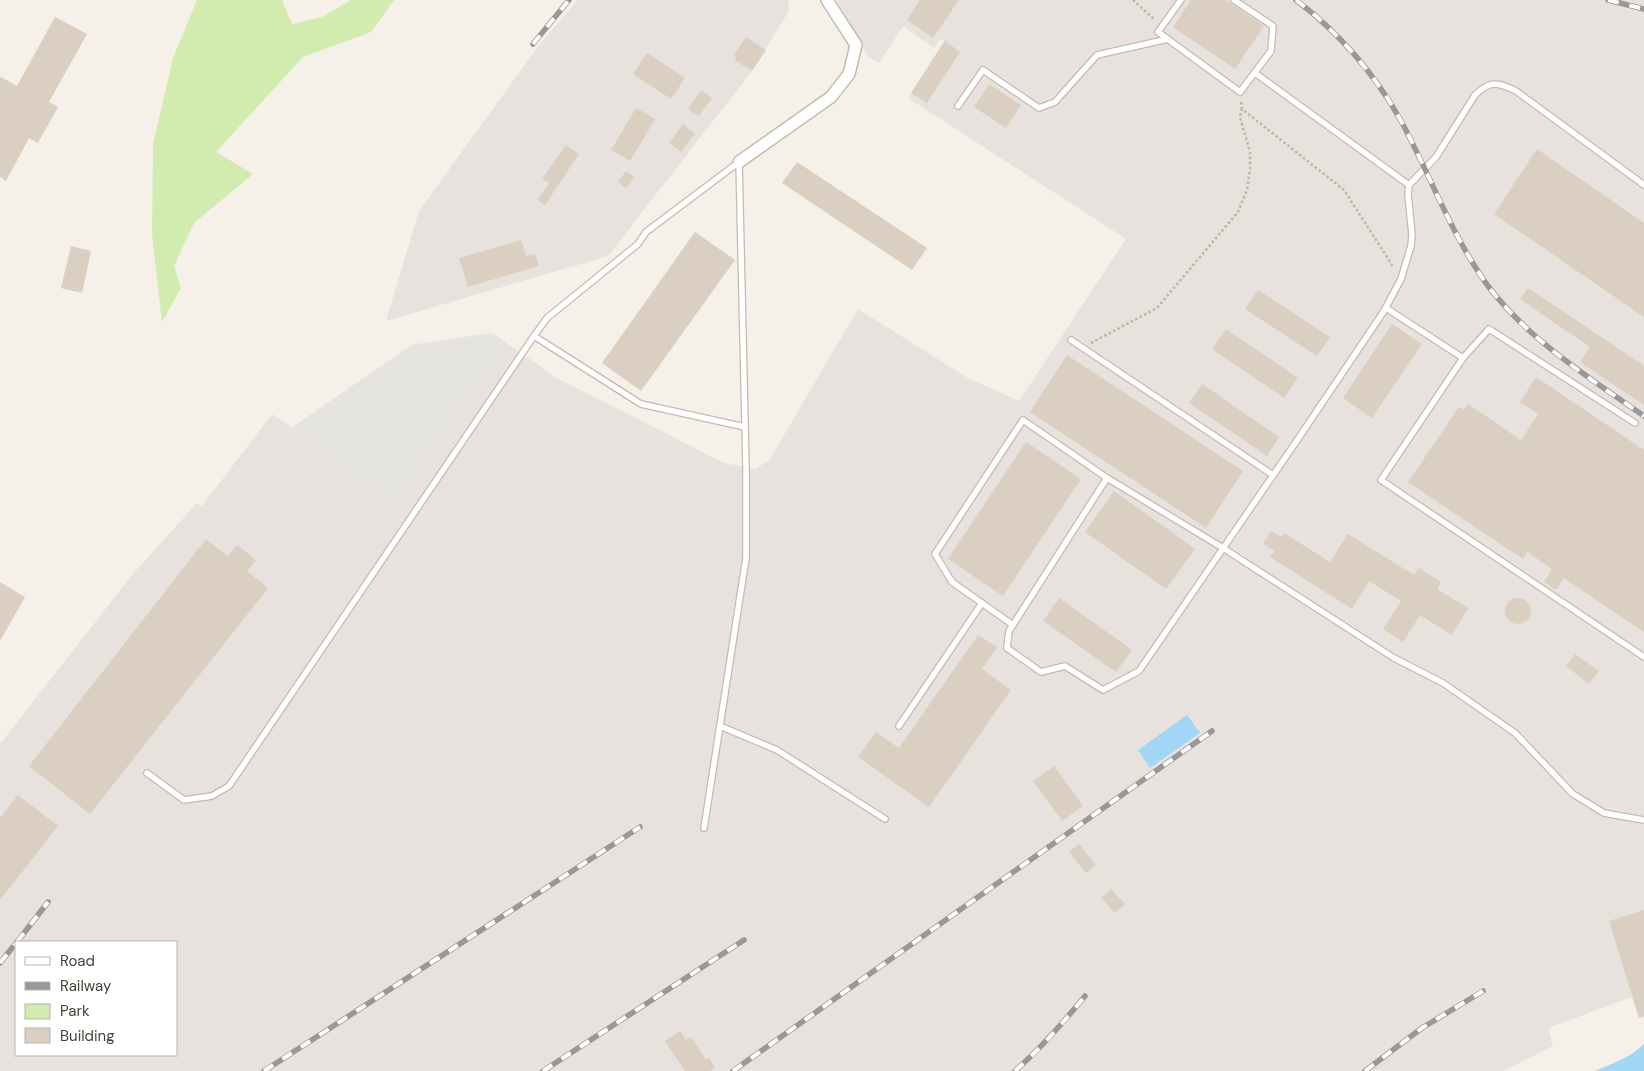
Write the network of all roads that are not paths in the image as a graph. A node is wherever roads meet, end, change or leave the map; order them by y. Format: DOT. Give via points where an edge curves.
graph roads {
  1 [pos="827,0"];
  2 [pos="1181,0"];
  3 [pos="1234,0"];
  4 [pos="1168,39"];
  5 [pos="1255,73"];
  6 [pos="958,106"];
  7 [pos="739,162"];
  8 [pos="1409,185"];
  9 [pos="1644,185"];
  10 [pos="1386,308"];
  11 [pos="534,336"];
  12 [pos="1071,340"];
  13 [pos="1463,358"];
  14 [pos="1635,423"];
  15 [pos="745,427"];
  16 [pos="1273,475"];
  17 [pos="1107,478"];
  18 [pos="1223,548"];
  19 [pos="982,603"];
  20 [pos="1013,625"];
  21 [pos="1644,657"];
  22 [pos="720,726"];
  23 [pos="899,726"];
  24 [pos="147,773"];
  25 [pos="885,819"];
  26 [pos="1644,820"];
  27 [pos="704,828"];
  1 -- 7 [label="street" via="856,45 849,74 831,97"];
  2 -- 4 [label="lane" via="1158,32"];
  3 -- 5 [label="lane" via="1272,26 1271,51"];
  4 -- 5 [label="lane" via="1240,92"];
  4 -- 6 [label="lane" via="1097,55 1055,102 1039,108 983,70"];
  5 -- 8 [label="lane"];
  7 -- 11 [label="lane" via="646,232 638,244 547,318"];
  7 -- 15 [label="lane"];
  8 -- 9 [label="lane" via="1436,157 1475,95 1491,84 1502,84"];
  8 -- 10 [label="lane" via="1411,246 1401,279"];
  10 -- 13 [label="lane"];
  10 -- 16 [label="lane"];
  11 -- 15 [label="lane" via="641,404"];
  11 -- 24 [label="lane" via="229,786 212,796 184,800"];
  12 -- 16 [label="lane"];
  13 -- 14 [label="lane" via="1489,328"];
  13 -- 21 [label="lane" via="1381,480"];
  15 -- 22 [label="lane" via="746,558"];
  16 -- 18 [label="lane"];
  17 -- 18 [label="lane"];
  17 -- 19 [label="lane" via="1023,420 935,554 952,582"];
  17 -- 20 [label="lane"];
  18 -- 20 [label="lane" via="1139,671 1103,690 1065,666 1041,672 1007,648"];
  18 -- 26 [label="lane" via="1394,658 1443,683 1515,733 1574,794 1604,813"];
  19 -- 20 [label="lane"];
  19 -- 23 [label="lane"];
  22 -- 25 [label="lane" via="777,750"];
  22 -- 27 [label="lane"];
}
